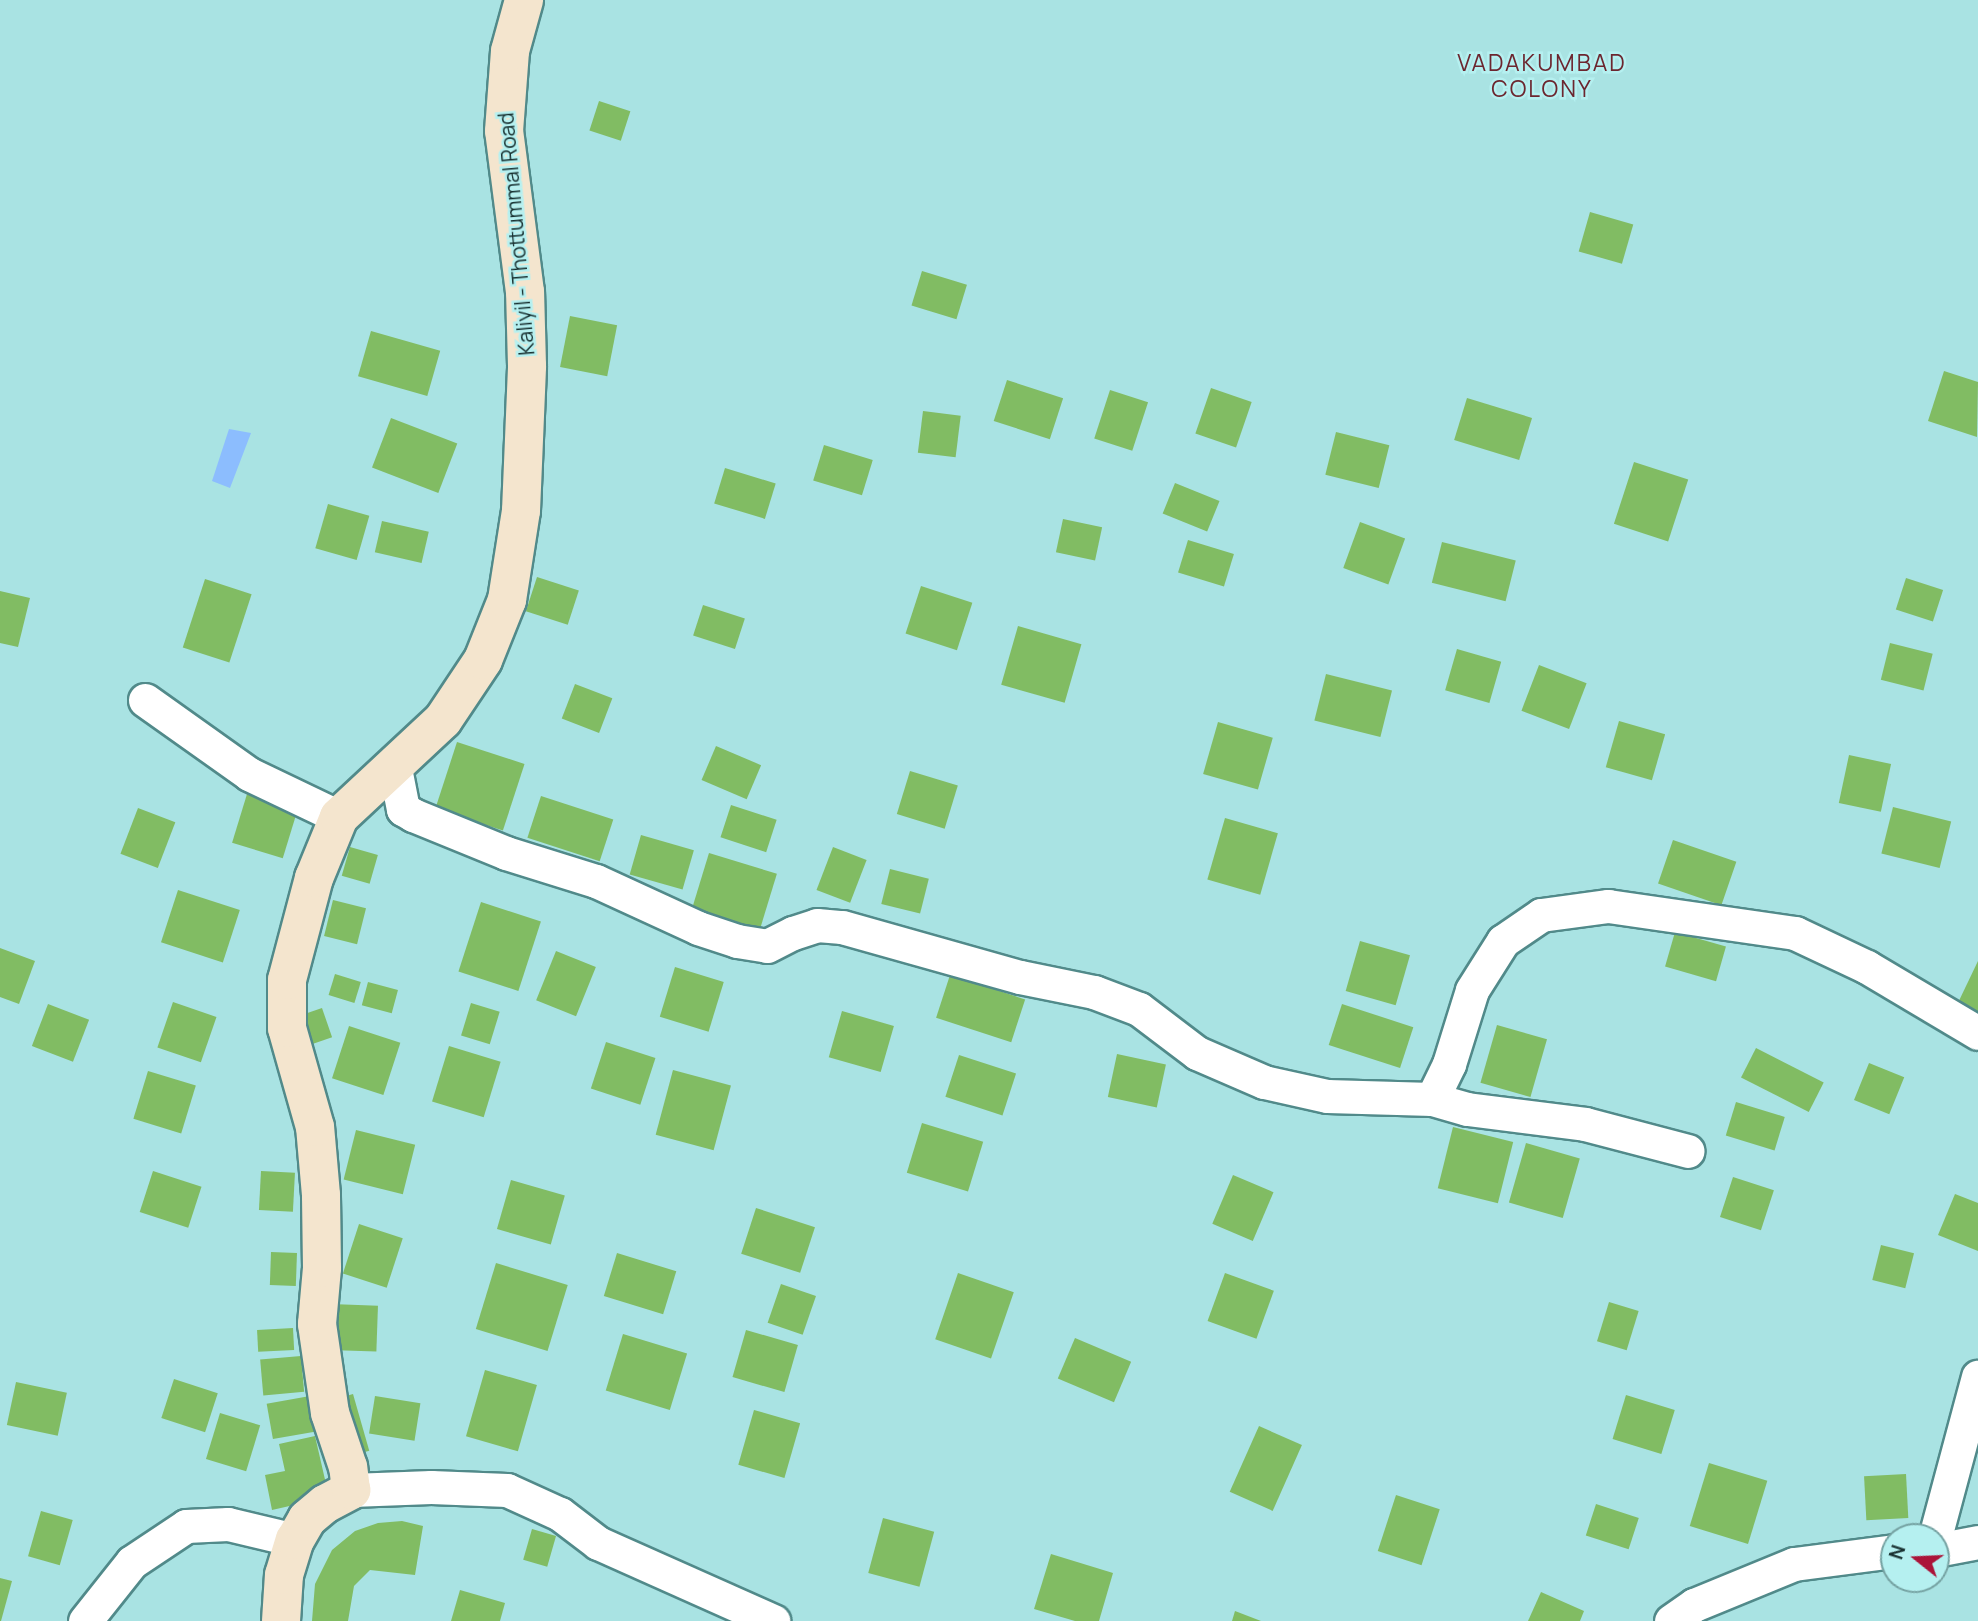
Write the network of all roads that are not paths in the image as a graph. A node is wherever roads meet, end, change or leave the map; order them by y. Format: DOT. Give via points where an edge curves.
graph roads {
  1 [pos="524,0"];
  2 [pos="145,700"];
  3 [pos="395,768"];
  4 [pos="339,817"];
  5 [pos="1978,1034"];
  6 [pos="1432,1099"];
  7 [pos="1688,1151"];
  8 [pos="1978,1377"];
  9 [pos="351,1490"];
  10 [pos="1939,1523"];
  11 [pos="295,1540"];
  12 [pos="1978,1542"];
  13 [pos="1950,1547"];
  14 [pos="1880,1553"];
  15 [pos="85,1621"];
  16 [pos="281,1621"];
  17 [pos="773,1621"];
  18 [pos="1671,1621"];
  1 -- 3 [label="main road, Kaliyil - Thottummal Road" via="510,51 503,131 525,292 527,366 521,511 507,600 483,660 443,720"];
  2 -- 4 [label="street" via="249,774"];
  3 -- 4 [label="main road, Kaliyil - Thottummal Road"];
  3 -- 6 [label="street" via="403,809 413,815 506,853 596,881 737,941 767,946 817,925 842,927 1008,974 1094,992 1139,1009 1197,1053 1264,1082 1327,1096"];
  4 -- 9 [label="main road, Kaliyil - Thottummal Road" via="314,878 287,980 287,1028 315,1127 322,1256 317,1324 330,1413"];
  5 -- 6 [label="street" via="1867,967 1795,933 1608,906 1541,915 1503,942 1472,989 1449,1064"];
  6 -- 7 [label="street" via="1467,1109 1585,1124"];
  8 -- 10 [label="street"];
  9 -- 11 [label="main road" via="316,1511"];
  9 -- 17 [label="street" via="508,1490 560,1514 598,1544"];
  11 -- 15 [label="street" via="228,1524 186,1527 132,1562"];
  11 -- 16 [label="main road" via="284,1575"];
  12 -- 13 [label="street"];
  14 -- 18 [label="street" via="1794,1564 1693,1605"];
}
